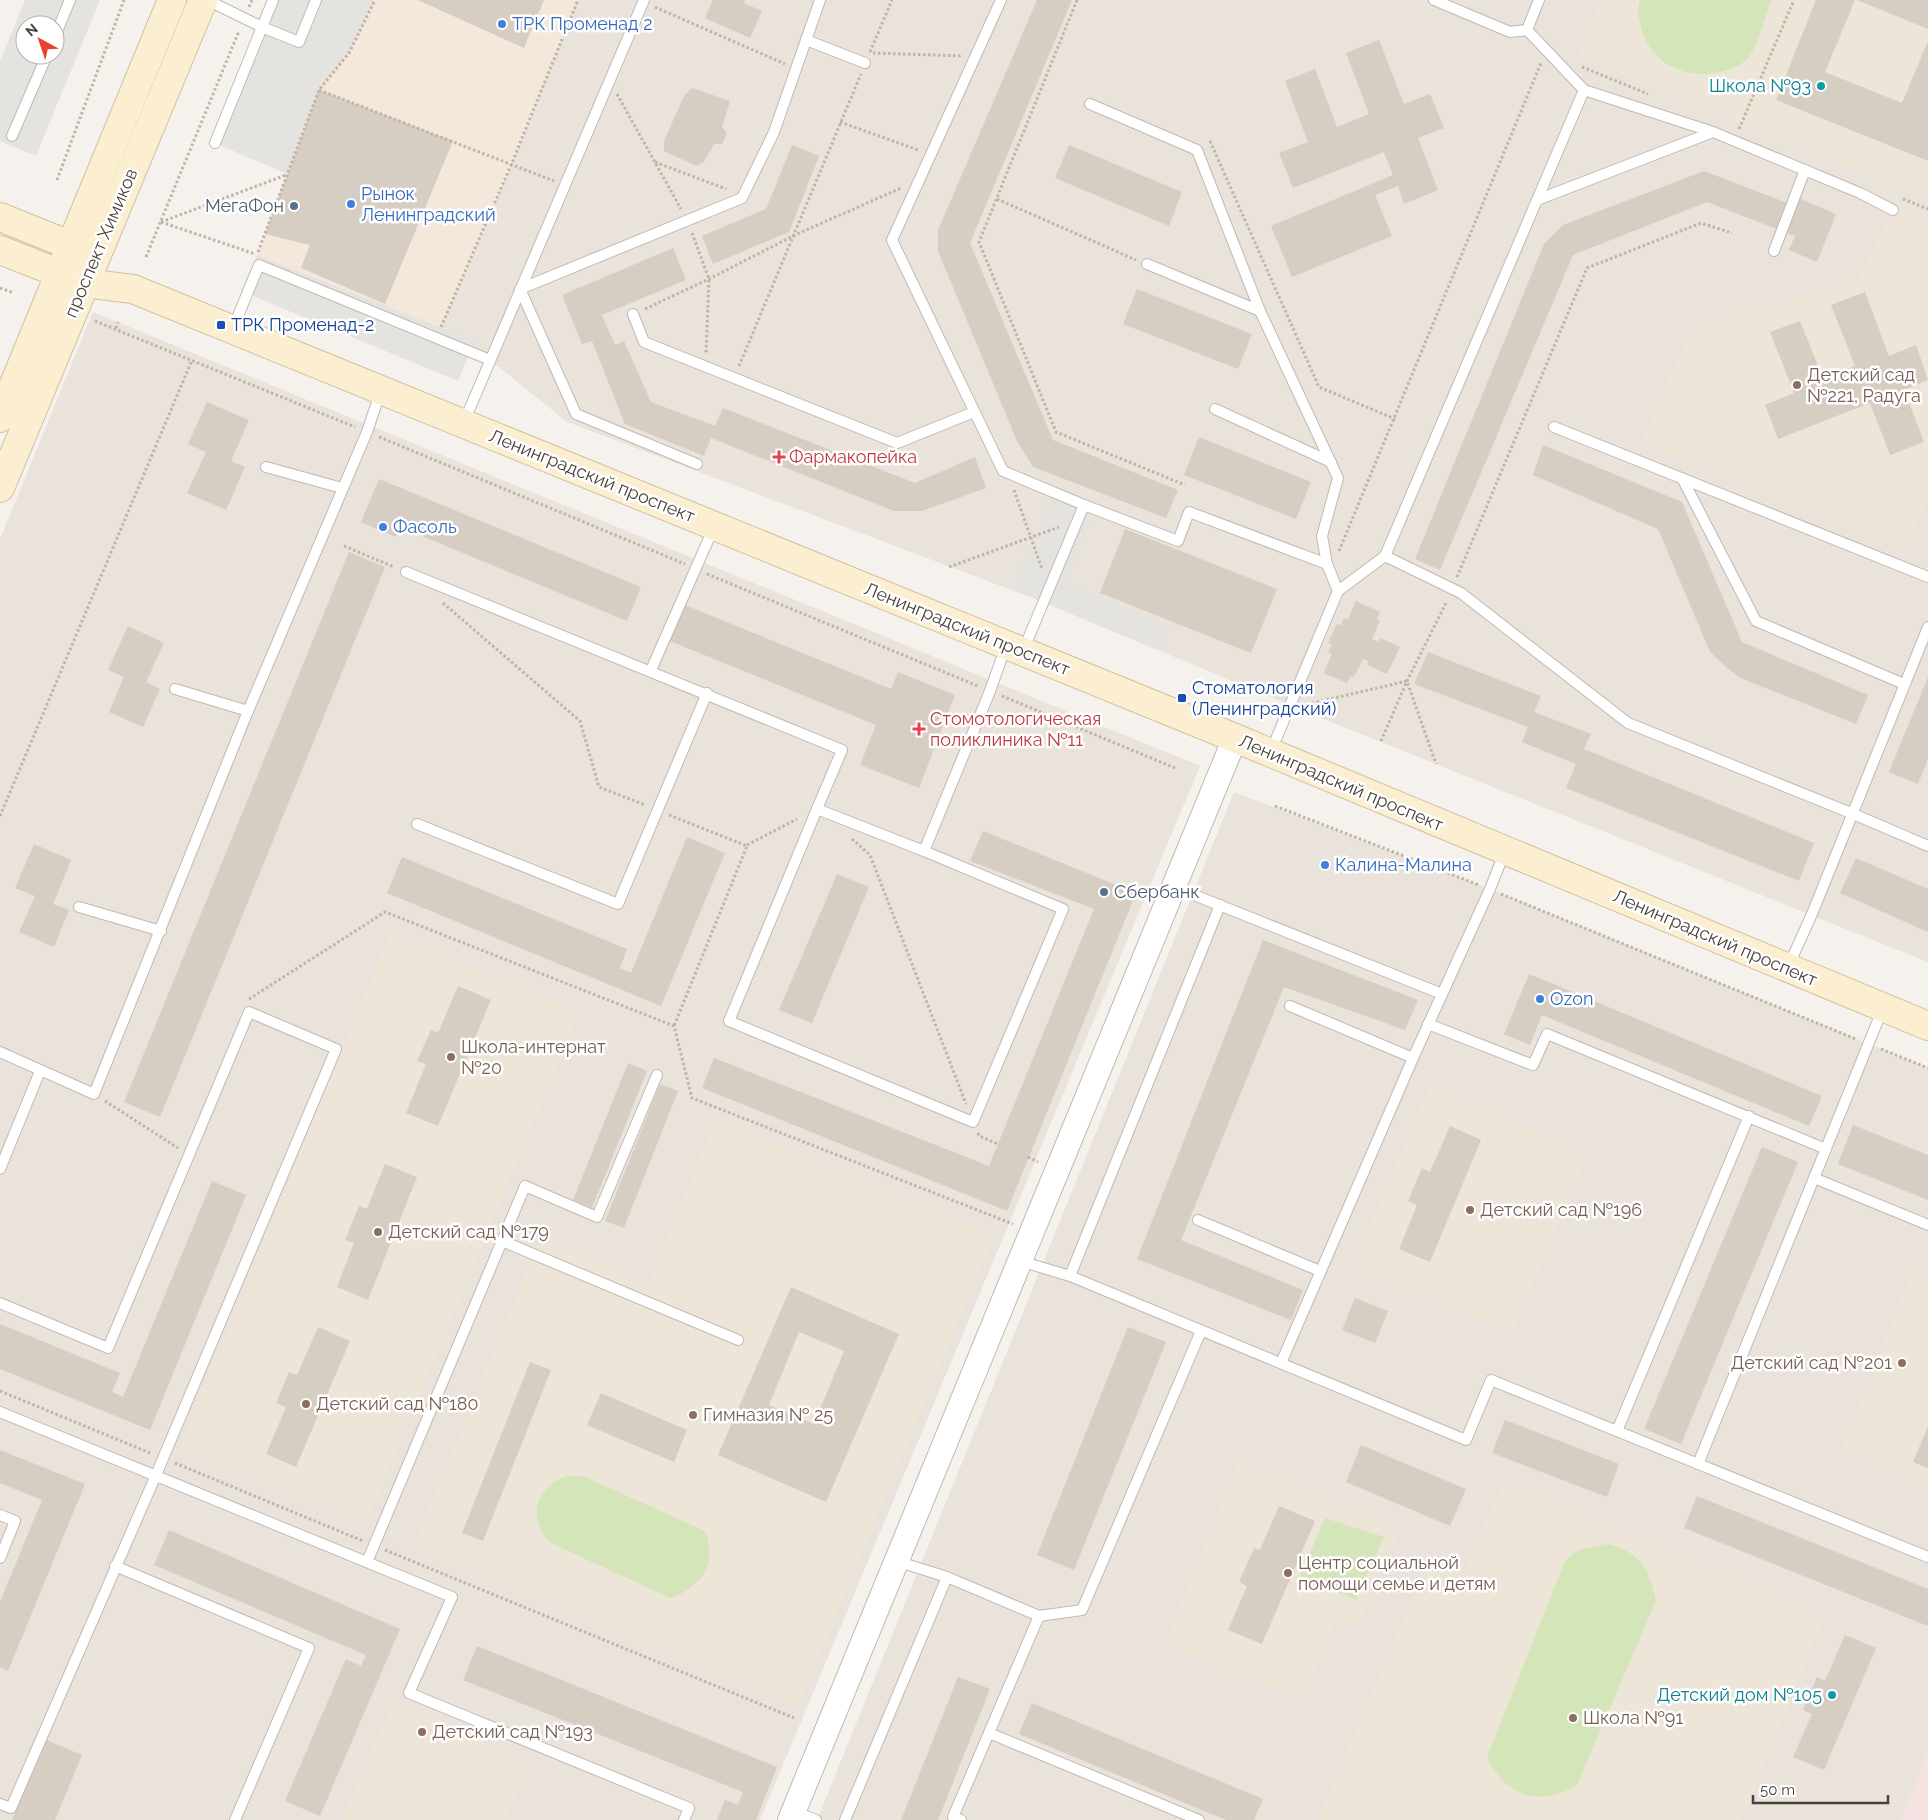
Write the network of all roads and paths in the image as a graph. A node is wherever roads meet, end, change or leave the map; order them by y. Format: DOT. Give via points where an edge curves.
graph roads {
  1 [pos="70,0"];
  2 [pos="124,0"];
  3 [pos="172,0"];
  4 [pos="205,0"];
  5 [pos="252,0"];
  6 [pos="273,0"];
  7 [pos="316,0"];
  8 [pos="374,0"];
  9 [pos="578,0"];
  10 [pos="820,0"];
  11 [pos="892,0"];
  12 [pos="1001,0"];
  13 [pos="1077,0"];
  14 [pos="1434,0"];
  15 [pos="1539,0"];
  16 [pos="1794,0"];
  17 [pos="644,1"];
  18 [pos="64,15"];
  19 [pos="245,17"];
  20 [pos="262,27"];
  21 [pos="1527,30"];
  22 [pos="806,40"];
  23 [pos="1546,49"];
  24 [pos="870,52"];
  25 [pos="975,57"];
  26 [pos="865,63"];
  27 [pos="43,65"];
  28 [pos="796,69"];
  29 [pos="610,80"];
  30 [pos="319,90"];
  31 [pos="1584,90"];
  32 [pos="1090,104"];
  33 [pos="840,122"];
  34 [pos="1713,132"];
  35 [pos="12,136"];
  36 [pos="1210,141"];
  37 [pos="1734,141"];
  38 [pos="215,143"];
  39 [pos="931,155"];
  40 [pos="655,162"];
  41 [pos="511,165"];
  42 [pos="1805,170"];
  43 [pos="287,174"];
  44 [pos="57,180"];
  45 [pos="919,180"];
  46 [pos="564,185"];
  47 [pos="743,196"];
  48 [pos="997,199"];
  49 [pos="1537,200"];
  50 [pos="1893,210"];
  51 [pos="0,217"];
  52 [pos="687,221"];
  53 [pos="161,222"];
  54 [pos="1732,233"];
  55 [pos="795,235"];
  56 [pos="71,246"];
  57 [pos="0,250"];
  58 [pos="1774,251"];
  59 [pos="257,255"];
  60 [pos="96,256"];
  61 [pos="146,257"];
  62 [pos="1147,264"];
  63 [pos="72,279"];
  64 [pos="709,279"];
  65 [pos="0,288"];
  66 [pos="133,289"];
  67 [pos="520,289"];
  68 [pos="14,294"];
  69 [pos="1260,312"];
  70 [pos="633,314"];
  71 [pos="95,321"];
  72 [pos="118,322"];
  73 [pos="116,328"];
  74 [pos="232,329"];
  75 [pos="440,330"];
  76 [pos="192,360"];
  77 [pos="490,360"];
  78 [pos="705,366"];
  79 [pos="734,378"];
  80 [pos="381,390"];
  81 [pos="1215,409"];
  82 [pos="974,412"];
  83 [pos="0,418"];
  84 [pos="1395,419"];
  85 [pos="464,424"];
  86 [pos="1554,427"];
  87 [pos="367,432"];
  88 [pos="1331,462"];
  89 [pos="698,464"];
  90 [pos="266,467"];
  91 [pos="1008,473"];
  92 [pos="1682,478"];
  93 [pos="1186,486"];
  94 [pos="0,488"];
  95 [pos="342,488"];
  96 [pos="1084,505"];
  97 [pos="1078,520"];
  98 [pos="714,526"];
  99 [pos="1031,538"];
  100 [pos="344,546"];
  101 [pos="1385,556"];
  102 [pos="949,567"];
  103 [pos="1329,568"];
  104 [pos="695,569"];
  105 [pos="406,572"];
  106 [pos="1928,577"];
  107 [pos="1049,588"];
  108 [pos="1452,589"];
  109 [pos="1338,591"];
  110 [pos="436,598"];
  111 [pos="1928,627"];
  112 [pos="1014,648"];
  113 [pos="651,670"];
  114 [pos="1407,681"];
  115 [pos="1904,684"];
  116 [pos="175,690"];
  117 [pos="990,691"];
  118 [pos="707,693"];
  119 [pos="248,711"];
  120 [pos="1311,714"];
  121 [pos="1235,738"];
  122 [pos="1381,741"];
  123 [pos="1270,753"];
  124 [pos="1436,764"];
  125 [pos="1175,768"];
  126 [pos="1275,806"];
  127 [pos="817,809"];
  128 [pos="658,810"];
  129 [pos="1852,813"];
  130 [pos="0,816"];
  131 [pos="417,824"];
  132 [pos="850,838"];
  133 [pos="747,846"];
  134 [pos="1928,846"];
  135 [pos="1505,850"];
  136 [pos="924,851"];
  137 [pos="1174,887"];
  138 [pos="1490,889"];
  139 [pos="1220,905"];
  140 [pos="79,907"];
  141 [pos="161,931"];
  142 [pos="1788,968"];
  143 [pos="1442,994"];
  144 [pos="241,1004"];
  145 [pos="1290,1006"];
  146 [pos="1883,1007"];
  147 [pos="1428,1024"];
  148 [pos="674,1026"];
  149 [pos="1928,1026"];
  150 [pos="1868,1044"];
  151 [pos="0,1052"];
  152 [pos="1413,1058"];
  153 [pos="1928,1068"];
  154 [pos="40,1071"];
  155 [pos="657,1075"];
  156 [pos="94,1094"];
  157 [pos="1749,1116"];
  158 [pos="973,1122"];
  159 [pos="182,1139"];
  160 [pos="998,1144"];
  161 [pos="1826,1149"];
  162 [pos="0,1169"];
  163 [pos="1814,1178"];
  164 [pos="1198,1220"];
  165 [pos="1928,1225"];
  166 [pos="1032,1232"];
  167 [pos="502,1241"];
  168 [pos="1020,1261"];
  169 [pos="1320,1271"];
  170 [pos="1070,1276"];
  171 [pos="0,1303"];
  172 [pos="1201,1331"];
  173 [pos="738,1340"];
  174 [pos="1281,1363"];
  175 [pos="0,1391"];
  176 [pos="0,1412"];
  177 [pos="1617,1431"];
  178 [pos="163,1458"];
  179 [pos="1698,1464"];
  180 [pos="156,1475"];
  181 [pos="0,1515"];
  182 [pos="374,1546"];
  183 [pos="1928,1557"];
  184 [pos="0,1558"];
  185 [pos="896,1561"];
  186 [pos="367,1562"];
  187 [pos="115,1566"];
  188 [pos="947,1577"];
  189 [pos="1039,1616"];
  190 [pos="794,1718"];
  191 [pos="989,1733"];
  192 [pos="0,1804"];
  193 [pos="791,1816"];
  194 [pos="235,1820"];
  195 [pos="684,1820"];
  196 [pos="816,1820"];
  197 [pos="845,1820"];
  198 [pos="961,1820"];
  199 [pos="1199,1820"];
  1 -- 18 [label="lane"];
  2 -- 44 [label="path"];
  3 -- 56 [label="main road, проспект Химиков"];
  4 -- 19 [label="lane"];
  4 -- 60 [label="main road, проспект Химиков"];
  5 -- 19 [label="path"];
  6 -- 20 [label="lane"];
  7 -- 20 [label="lane" via="299,42"];
  8 -- 30 [label="path" via="349,53"];
  9 -- 41 [label="path"];
  10 -- 22 [label="lane"];
  11 -- 24 [label="path"];
  12 -- 25 [label="lane"];
  13 -- 48 [label="path"];
  14 -- 21 [label="lane" via="1510,32"];
  15 -- 21 [label="lane"];
  16 -- 37 [label="path"];
  17 -- 28 [label="path"];
  17 -- 29 [label="lane"];
  19 -- 20 [label="lane"];
  19 -- 53 [label="path"];
  20 -- 38 [label="lane"];
  21 -- 23 [label="lane"];
  22 -- 26 [label="lane"];
  22 -- 28 [label="lane"];
  23 -- 31 [label="lane"];
  23 -- 84 [label="path"];
  24 -- 25 [label="path"];
  24 -- 26 [label="path"];
  25 -- 39 [label="lane"];
  26 -- 33 [label="path"];
  27 -- 35 [label="lane"];
  28 -- 47 [label="lane" via="774,132"];
  29 -- 40 [label="path"];
  29 -- 46 [label="lane"];
  30 -- 41 [label="path"];
  30 -- 43 [label="path"];
  31 -- 34 [label="lane"];
  31 -- 49 [label="lane"];
  32 -- 69 [label="lane" via="1197,150"];
  33 -- 39 [label="path"];
  33 -- 55 [label="path"];
  34 -- 37 [label="lane"];
  34 -- 49 [label="lane"];
  36 -- 84 [label="path" via="1318,387"];
  37 -- 42 [label="lane"];
  39 -- 45 [label="lane"];
  40 -- 47 [label="path"];
  40 -- 52 [label="path"];
  41 -- 46 [label="path"];
  41 -- 75 [label="path"];
  42 -- 50 [label="lane"];
  42 -- 58 [label="lane"];
  43 -- 53 [label="path"];
  43 -- 59 [label="path"];
  45 -- 55 [label="path"];
  45 -- 82 [label="lane" via="892,240"];
  46 -- 67 [label="lane"];
  47 -- 52 [label="lane"];
  48 -- 62 [label="path"];
  48 -- 93 [label="path" via="980,242 1056,432"];
  49 -- 101 [label="lane"];
  51 -- 56 [label="main road"];
  52 -- 64 [label="path"];
  52 -- 67 [label="lane"];
  53 -- 61 [label="path"];
  54 -- 108 [label="path" via="1701,223 1586,268"];
  55 -- 64 [label="path"];
  55 -- 79 [label="path"];
  56 -- 60 [label="main road"];
  56 -- 63 [label="main road, проспект Химиков"];
  57 -- 63 [label="main road, Ленинградский проспект"];
  60 -- 63 [label="main road, проспект Химиков"];
  60 -- 66 [label="main road"];
  62 -- 69 [label="lane"];
  63 -- 66 [label="main road, Ленинградский проспект"];
  63 -- 83 [label="main road, проспект Химиков"];
  63 -- 94 [label="main road, проспект Химиков"];
  64 -- 70 [label="path"];
  64 -- 78 [label="path"];
  65 -- 68 [label="path"];
  66 -- 74 [label="main road, Ленинградский проспект"];
  67 -- 77 [label="lane"];
  67 -- 89 [label="lane" via="576,414"];
  69 -- 88 [label="lane"];
  70 -- 78 [label="lane" via="644,342"];
  71 -- 73 [label="path"];
  72 -- 73 [label="path"];
  73 -- 76 [label="path"];
  74 -- 77 [label="lane" via="259,265"];
  74 -- 80 [label="main road, Ленинградский проспект"];
  76 -- 87 [label="path"];
  76 -- 130 [label="path"];
  77 -- 85 [label="lane"];
  78 -- 79 [label="lane"];
  79 -- 82 [label="lane" via="897,443"];
  80 -- 85 [label="main road, Ленинградский проспект"];
  80 -- 87 [label="lane"];
  81 -- 88 [label="lane"];
  82 -- 91 [label="lane" via="1003,471"];
  84 -- 103 [label="path"];
  85 -- 98 [label="main road, Ленинградский проспект"];
  86 -- 92 [label="lane"];
  87 -- 95 [label="lane"];
  87 -- 104 [label="path"];
  88 -- 103 [label="lane" via="1338,478 1322,536"];
  90 -- 95 [label="lane"];
  91 -- 96 [label="lane"];
  91 -- 99 [label="path"];
  92 -- 106 [label="lane"];
  92 -- 115 [label="lane" via="1756,621"];
  95 -- 119 [label="lane"];
  96 -- 97 [label="lane"];
  96 -- 103 [label="lane" via="1178,541 1189,512"];
  97 -- 99 [label="path"];
  97 -- 107 [label="lane"];
  98 -- 104 [label="lane"];
  98 -- 112 [label="main road, Ленинградский проспект"];
  99 -- 102 [label="path"];
  99 -- 107 [label="path"];
  100 -- 105 [label="path"];
  101 -- 108 [label="lane"];
  101 -- 109 [label="lane"];
  103 -- 109 [label="lane"];
  104 -- 113 [label="lane"];
  104 -- 117 [label="path"];
  105 -- 113 [label="lane"];
  107 -- 112 [label="lane"];
  108 -- 114 [label="path"];
  108 -- 129 [label="lane" via="1628,723"];
  109 -- 123 [label="lane"];
  110 -- 128 [label="path" via="580,722 599,787"];
  111 -- 115 [label="lane"];
  112 -- 117 [label="lane"];
  112 -- 121 [label="main road, Ленинградский проспект"];
  113 -- 118 [label="lane"];
  114 -- 120 [label="path" via="1313,703"];
  114 -- 122 [label="path"];
  114 -- 124 [label="path"];
  115 -- 129 [label="lane"];
  116 -- 119 [label="lane"];
  117 -- 125 [label="path"];
  117 -- 136 [label="lane"];
  118 -- 127 [label="lane" via="842,750"];
  118 -- 128 [label="lane"];
  119 -- 141 [label="lane"];
  121 -- 123 [label="main road, Ленинградский проспект"];
  121 -- 137 [label="street"];
  123 -- 135 [label="main road, Ленинградский проспект"];
  126 -- 138 [label="path"];
  127 -- 133 [label="path"];
  127 -- 136 [label="lane"];
  127 -- 158 [label="lane" via="729,1021"];
  128 -- 131 [label="lane" via="618,904"];
  128 -- 133 [label="path"];
  129 -- 134 [label="lane"];
  129 -- 142 [label="lane"];
  132 -- 158 [label="path" via="870,855"];
  133 -- 148 [label="path"];
  135 -- 138 [label="lane"];
  135 -- 142 [label="main road, Ленинградский проспект"];
  136 -- 158 [label="lane" via="1063,909"];
  137 -- 139 [label="lane"];
  137 -- 166 [label="street"];
  138 -- 143 [label="lane"];
  138 -- 150 [label="path"];
  139 -- 143 [label="lane"];
  139 -- 170 [label="lane"];
  140 -- 141 [label="lane"];
  141 -- 156 [label="lane"];
  142 -- 146 [label="main road, Ленинградский проспект"];
  143 -- 147 [label="lane"];
  144 -- 148 [label="path" via="384,912"];
  145 -- 152 [label="lane"];
  146 -- 149 [label="main road, Ленинградский проспект"];
  146 -- 150 [label="lane"];
  147 -- 152 [label="lane"];
  147 -- 157 [label="lane" via="1533,1065 1546,1034"];
  148 -- 166 [label="path" via="692,1098"];
  150 -- 153 [label="path"];
  150 -- 161 [label="lane"];
  151 -- 154 [label="lane"];
  152 -- 169 [label="lane"];
  154 -- 156 [label="lane"];
  154 -- 162 [label="lane"];
  155 -- 167 [label="lane" via="597,1217 525,1186"];
  156 -- 159 [label="path" via="178,1148"];
  157 -- 161 [label="lane"];
  157 -- 177 [label="lane"];
  158 -- 160 [label="path" via="979,1136"];
  161 -- 163 [label="lane"];
  163 -- 165 [label="lane"];
  163 -- 179 [label="lane"];
  164 -- 169 [label="lane"];
  166 -- 168 [label="street"];
  167 -- 173 [label="lane"];
  167 -- 182 [label="lane"];
  168 -- 170 [label="lane"];
  168 -- 185 [label="street"];
  169 -- 174 [label="lane"];
  170 -- 172 [label="lane"];
  171 -- 178 [label="lane" via="108,1348 249,1012 336,1049"];
  172 -- 174 [label="lane"];
  172 -- 189 [label="lane" via="1082,1610"];
  174 -- 177 [label="lane" via="1466,1440 1491,1380"];
  175 -- 178 [label="path"];
  176 -- 180 [label="lane"];
  177 -- 179 [label="lane"];
  178 -- 180 [label="lane"];
  178 -- 182 [label="path"];
  179 -- 183 [label="lane"];
  180 -- 186 [label="lane"];
  180 -- 187 [label="lane"];
  181 -- 184 [label="lane" via="15,1521"];
  182 -- 186 [label="lane"];
  182 -- 190 [label="path"];
  185 -- 188 [label="lane"];
  185 -- 193 [label="street"];
  186 -- 195 [label="lane" via="452,1597 409,1693 689,1808"];
  187 -- 192 [label="lane" via="10,1808"];
  187 -- 194 [label="lane" via="309,1648"];
  188 -- 189 [label="lane"];
  188 -- 197 [label="lane"];
  189 -- 191 [label="lane"];
  191 -- 198 [label="lane" via="953,1816"];
  191 -- 199 [label="lane"];
  193 -- 196 [label="lane"];
}
